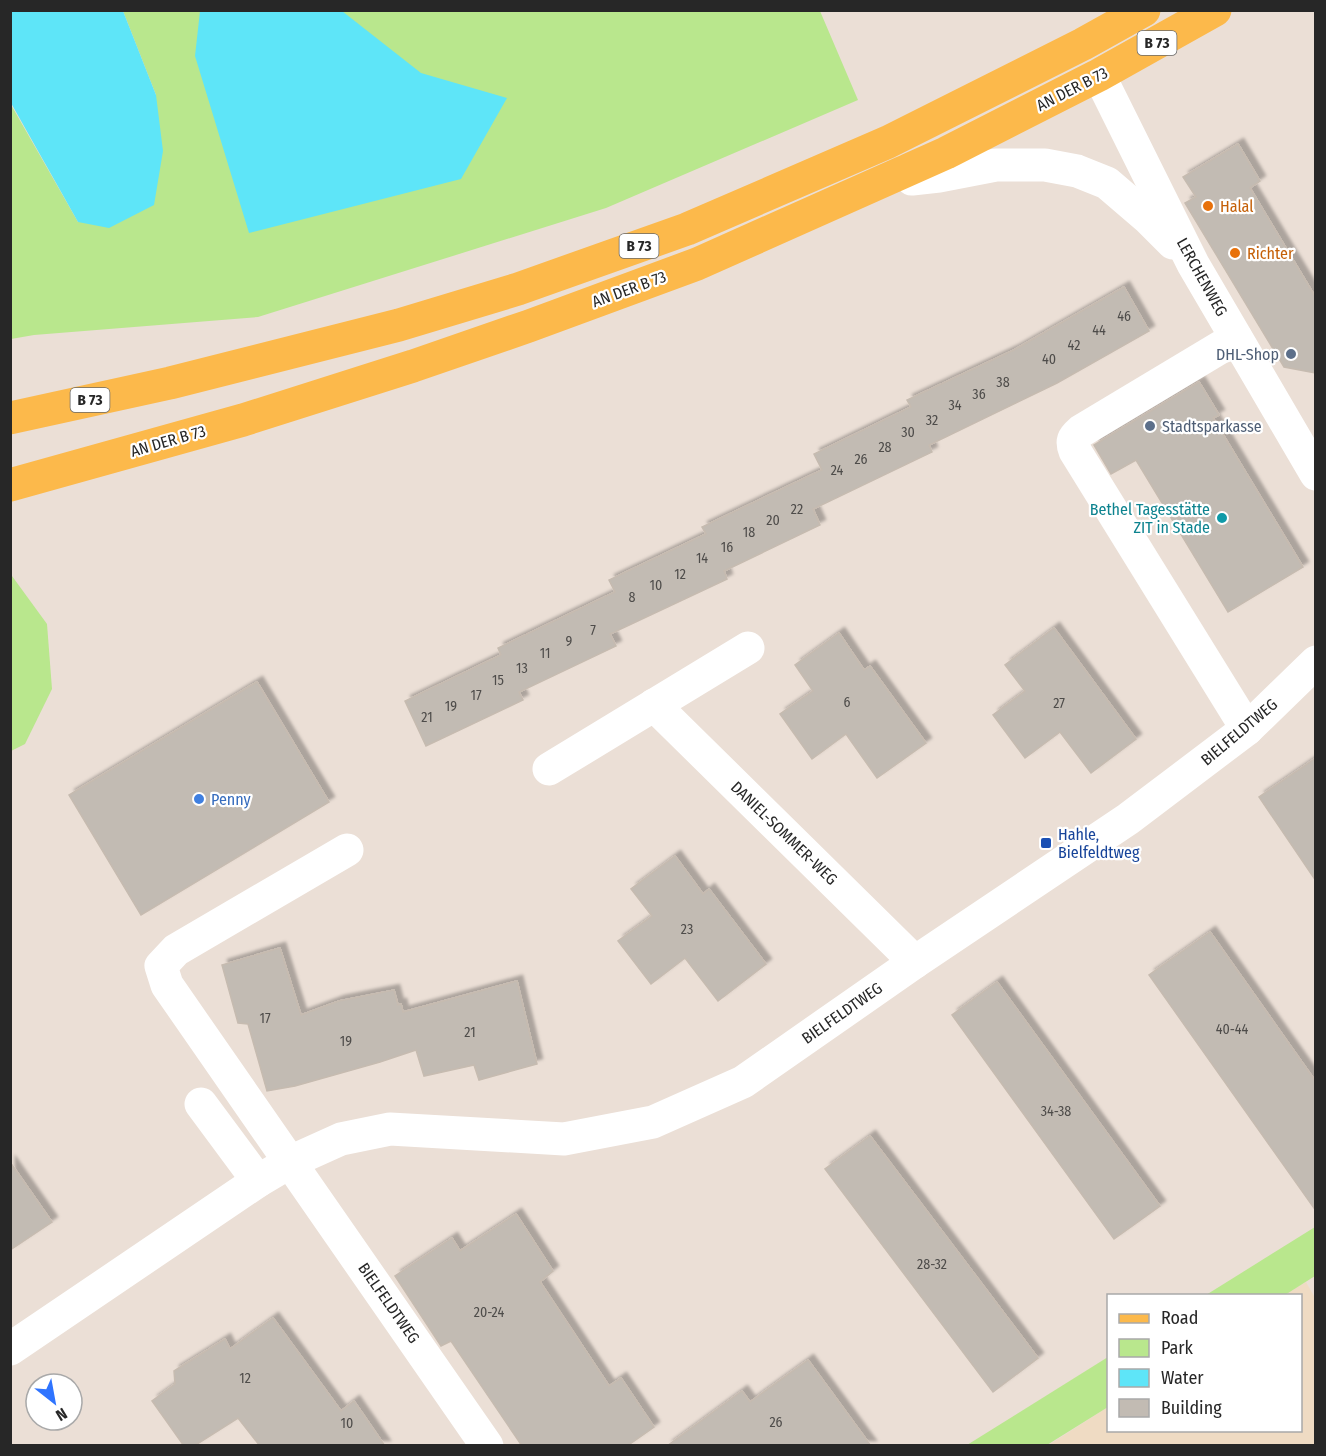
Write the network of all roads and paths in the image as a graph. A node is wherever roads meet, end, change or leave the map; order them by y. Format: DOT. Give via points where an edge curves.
graph roads {
  1 [pos="1144,10"];
  2 [pos="1215,10"];
  3 [pos="1083,44"];
  4 [pos="1099,75"];
  5 [pos="906,171"];
  6 [pos="1193,264"];
  7 [pos="1236,338"];
  8 [pos="10,418"];
  9 [pos="1316,474"];
  10 [pos="10,485"];
  11 [pos="748,648"];
  12 [pos="1316,662"];
  13 [pos="654,705"];
  14 [pos="1247,729"];
  15 [pos="549,769"];
  16 [pos="347,850"];
  17 [pos="915,962"];
  18 [pos="201,1104"];
  19 [pos="290,1162"];
  20 [pos="258,1180"];
  21 [pos="10,1349"];
  22 [pos="487,1446"];
  1 -- 3 [label="main road, B 73"];
  2 -- 4 [label="main road, AN DER B 73 / B 73"];
  3 -- 4 [label="main road"];
  3 -- 8 [label="main road, B 73" via="846,160 687,228 518,289 399,326"];
  4 -- 5 [label="main road, AN DER B 73 / B 73"];
  4 -- 6 [label="street, LERCHENWEG"];
  5 -- 6 [label="street" via="912,179 996,165 1045,165 1077,171 1107,183"];
  5 -- 10 [label="main road, AN DER B 73 / B 73" via="697,264 508,333 243,420"];
  6 -- 7 [label="street, LERCHENWEG"];
  7 -- 9 [label="street, LERCHENWEG"];
  7 -- 14 [label="street" via="1081,431 1072,444"];
  11 -- 13 [label="street"];
  12 -- 14 [label="street, BIELFELDTWEG"];
  13 -- 15 [label="street"];
  13 -- 17 [label="street, DANIEL-SOMMER-WEG"];
  14 -- 17 [label="street, BIELFELDTWEG" via="1128,819"];
  16 -- 19 [label="street" via="177,950 161,966 167,985"];
  17 -- 19 [label="street, BIELFELDTWEG" via="743,1082 653,1122 564,1139 390,1129 341,1139"];
  18 -- 20 [label="street"];
  19 -- 20 [label="street, BIELFELDTWEG"];
  19 -- 22 [label="street, BIELFELDTWEG"];
  20 -- 21 [label="street, BIELFELDTWEG"];
}
